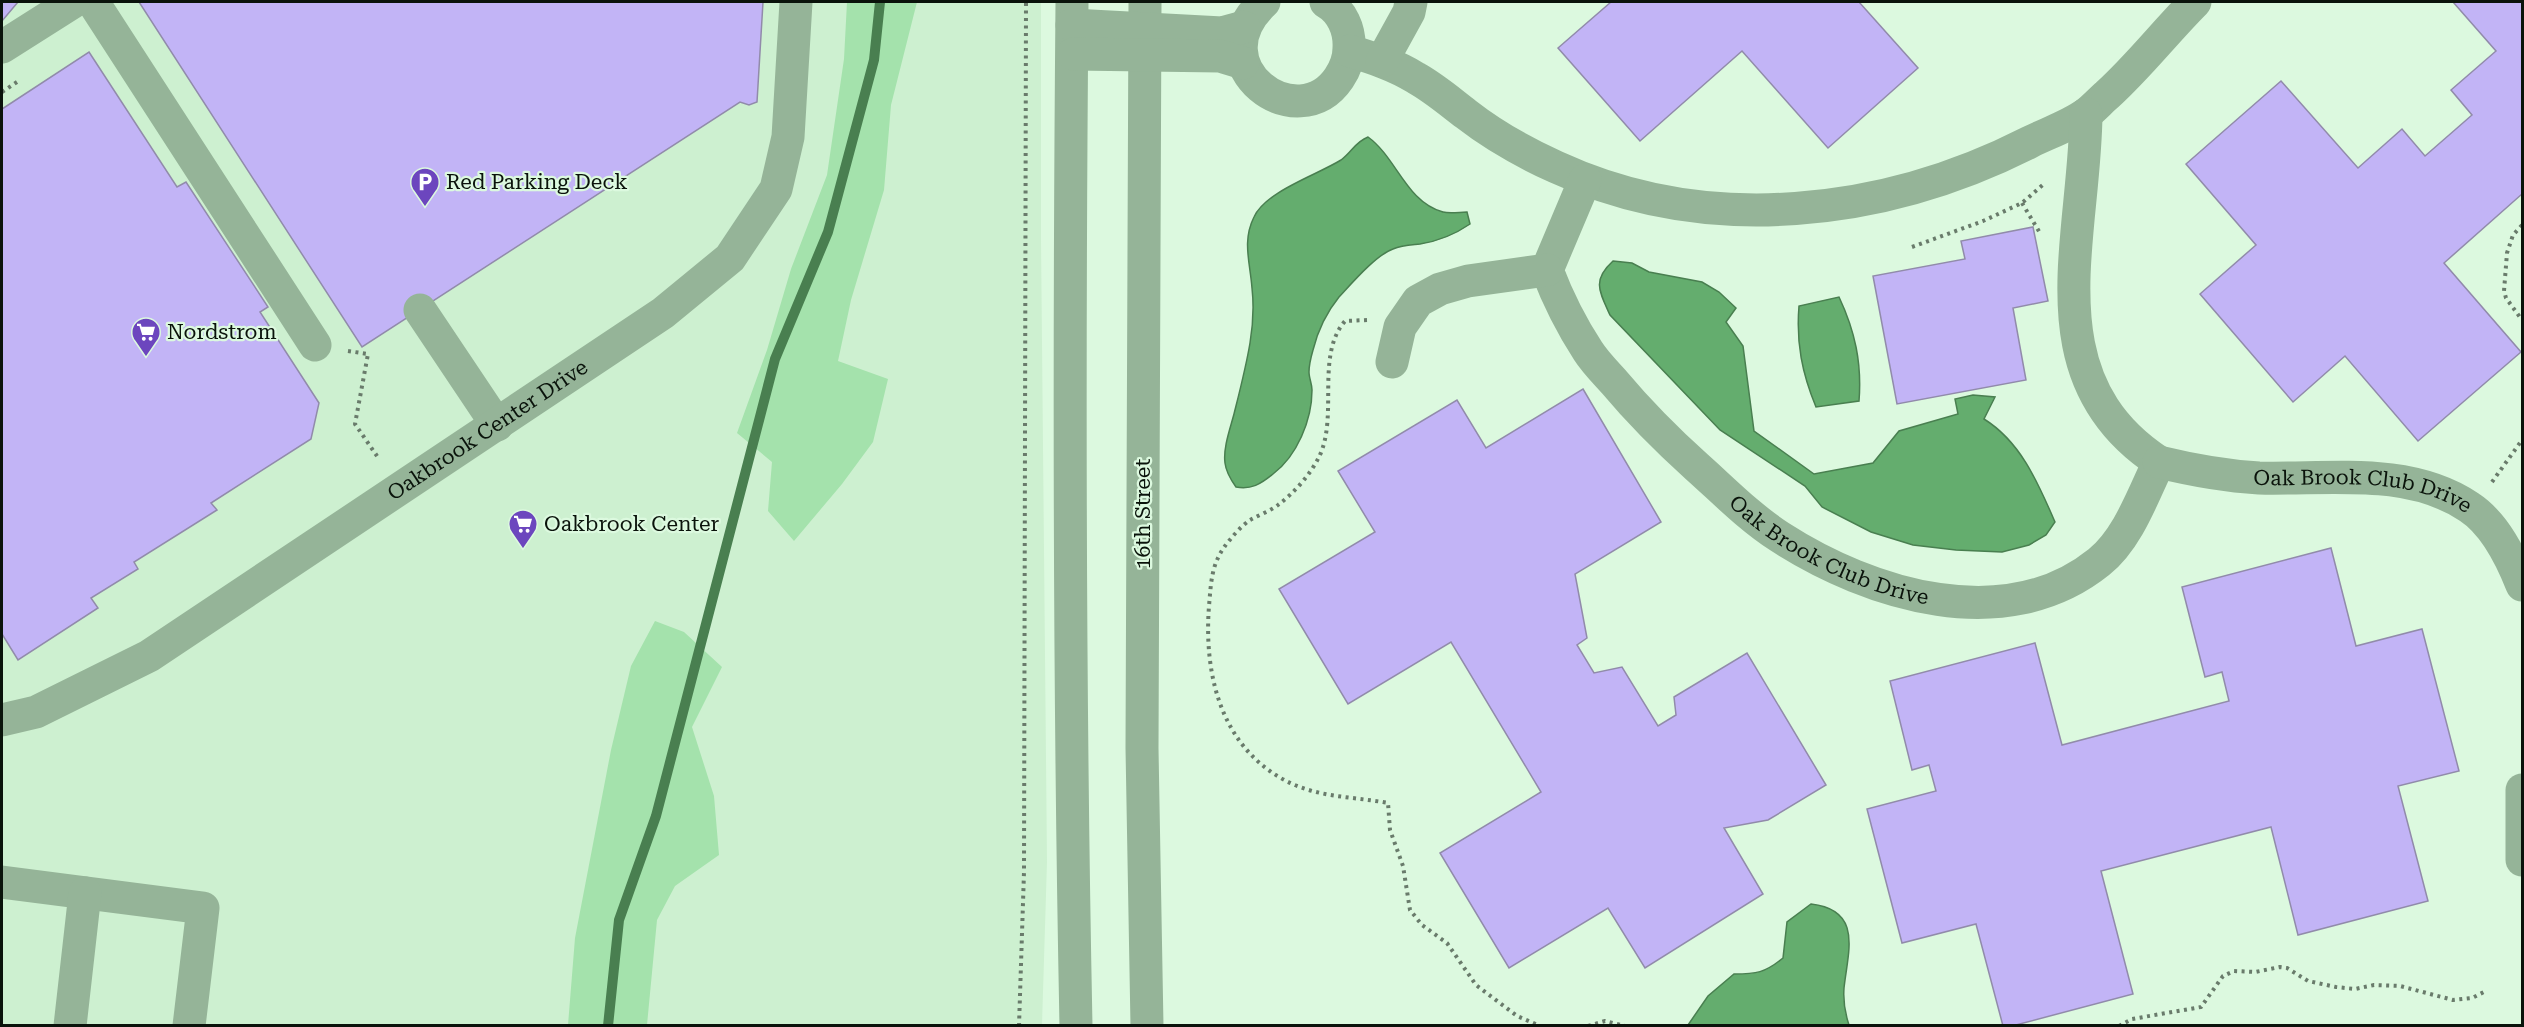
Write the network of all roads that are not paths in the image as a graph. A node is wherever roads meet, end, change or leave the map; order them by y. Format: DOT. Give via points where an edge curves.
graph roads {
  1 [pos="73,2"];
  2 [pos="93,2"];
  3 [pos="796,2"];
  4 [pos="1264,2"];
  5 [pos="1326,2"];
  6 [pos="1411,2"];
  7 [pos="2195,2"];
  8 [pos="1072,27"];
  9 [pos="1244,27"];
  10 [pos="1145,29"];
  11 [pos="2,47"];
  12 [pos="1350,51"];
  13 [pos="1382,61"];
  14 [pos="1243,63"];
  15 [pos="2085,130"];
  16 [pos="1585,180"];
  17 [pos="1547,270"];
  18 [pos="420,310"];
  19 [pos="315,345"];
  20 [pos="1392,362"];
  21 [pos="497,425"];
  22 [pos="2159,462"];
  23 [pos="2523,585"];
  24 [pos="2,720"];
  25 [pos="2523,790"];
  26 [pos="2523,860"];
  27 [pos="2,882"];
  28 [pos="85,893"];
  29 [pos="70,1026"];
  30 [pos="189,1026"];
  31 [pos="1076,1026"];
  32 [pos="1147,1026"];
  1 -- 11 [label="street"];
  2 -- 19 [label="street"];
  3 -- 21 [label="street, Oakbrook Center Drive" via="788,136 776,189 730,258 663,313"];
  4 -- 9 [label="street"];
  5 -- 12 [label="street" via="1342,18 1349,34"];
  6 -- 13 [label="street"];
  7 -- 15 [label="street" via="2130,73"];
  8 -- 10 [label="street"];
  8 -- 31 [label="street" via="1070,730"];
  9 -- 10 [label="street" via="1222,33"];
  9 -- 14 [label="street"];
  10 -- 14 [label="street"];
  10 -- 32 [label="street, 16th Street" via="1142,748"];
  12 -- 13 [label="street"];
  12 -- 14 [label="street" via="1345,69 1334,85 1319,96 1301,101 1283,100 1266,92 1252,80"];
  13 -- 16 [label="street" via="1440,93 1518,148"];
  15 -- 16 [label="street" via="1901,192 1816,208 1718,209 1619,191"];
  15 -- 22 [label="street, Oak Brook Club Drive" via="2072,283 2084,365 2089,383 2120,430"];
  16 -- 17 [label="street"];
  17 -- 20 [label="street" via="1468,281 1418,301 1400,327"];
  17 -- 22 [label="street, Oak Brook Club Drive" via="1564,313 1589,354 1665,439 1747,513 1780,537 1846,574 1881,587 1978,603 2026,597 2057,588 2100,561 2118,542"];
  18 -- 21 [label="street"];
  21 -- 24 [label="street, Oakbrook Center Drive" via="149,656 36,712"];
  22 -- 23 [label="street, Oak Brook Club Drive" via="2224,475 2369,478 2441,492 2470,507 2491,529"];
  25 -- 26 [label="street"];
  27 -- 28 [label="street"];
  28 -- 29 [label="street"];
  28 -- 30 [label="street" via="203,908"];
}
